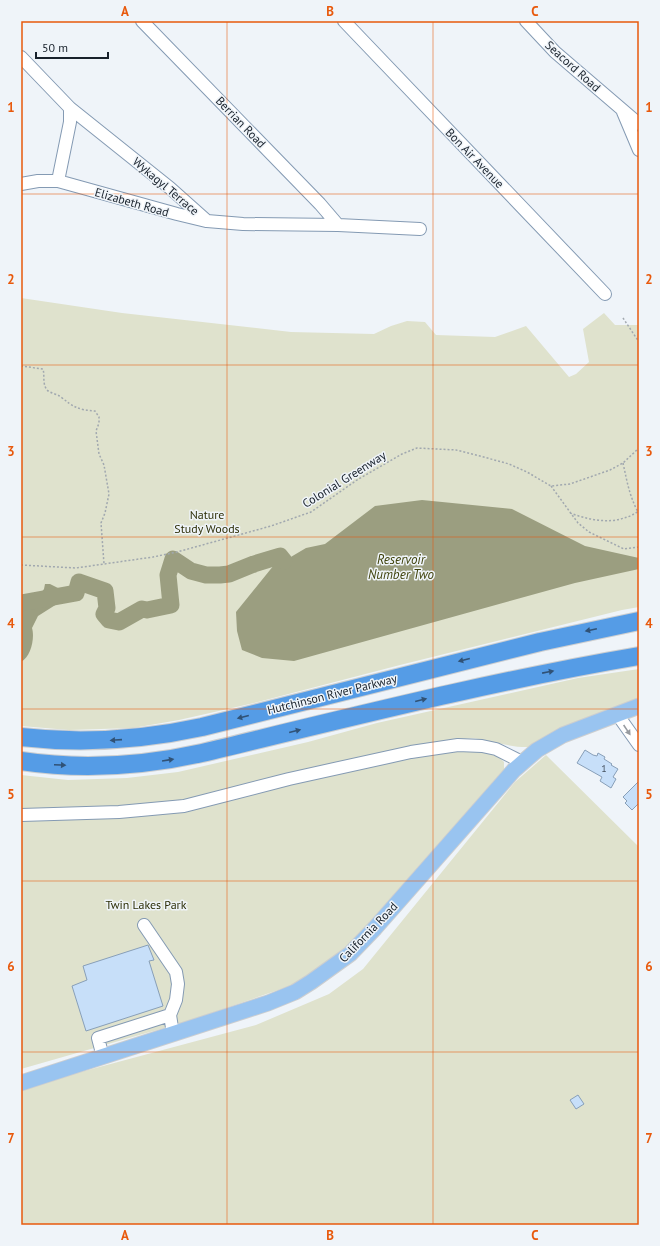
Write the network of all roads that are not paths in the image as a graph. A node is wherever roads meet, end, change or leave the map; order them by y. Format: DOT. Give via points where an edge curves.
graph roads {
  1 [pos="142,21"];
  2 [pos="344,21"];
  3 [pos="526,21"];
  4 [pos="21,57"];
  5 [pos="70,108"];
  6 [pos="621,110"];
  7 [pos="639,124"];
  8 [pos="639,150"];
  9 [pos="58,181"];
  10 [pos="21,184"];
  11 [pos="207,221"];
  12 [pos="338,225"];
  13 [pos="420,229"];
  14 [pos="605,294"];
  15 [pos="639,621"];
  16 [pos="639,656"];
  17 [pos="639,706"];
  18 [pos="616,714"];
  19 [pos="21,738"];
  20 [pos="639,745"];
  21 [pos="21,761"];
  22 [pos="522,762"];
  23 [pos="21,814"];
  24 [pos="144,925"];
  25 [pos="170,1015"];
  26 [pos="173,1034"];
  27 [pos="103,1057"];
  28 [pos="21,1083"];
  1 -- 12 [label="street, Berrian Road"];
  2 -- 14 [label="street, Bon Air Avenue"];
  3 -- 6 [label="street, Seacord Road" via="555,52"];
  4 -- 5 [label="street, Wykagyl Terrace"];
  5 -- 9 [label="street" via="70,122"];
  5 -- 11 [label="street, Wykagyl Terrace"];
  6 -- 7 [label="street, Seacord Road"];
  6 -- 8 [label="street, Seacord Road"];
  9 -- 10 [label="street, Elizabeth Road"];
  9 -- 11 [label="street, Elizabeth Road"];
  11 -- 12 [label="street, Wykagyl Terrace"];
  12 -- 13 [label="street, Wykagyl Terrace"];
  15 -- 19 [label="highway, Hutchinson River Parkway, one-way" via="540,642 168,734 88,741"];
  21 -- 16 [label="highway, one-way" via="101,766 174,759 455,692"];
  17 -- 18 [label="main road, California Road"];
  18 -- 20 [label="street, one-way"];
  18 -- 22 [label="main road, California Road" via="563,735"];
  22 -- 23 [label="street" via="496,749 458,745 411,752 289,779 184,806 120,812"];
  22 -- 26 [label="main road, California Road" via="350,954 295,992"];
  24 -- 25 [label="street" via="176,972 176,1000"];
  25 -- 26 [label="street"];
  25 -- 27 [label="street" via="98,1038"];
  26 -- 27 [label="main road, California Road"];
  27 -- 28 [label="main road, California Road"];
}
